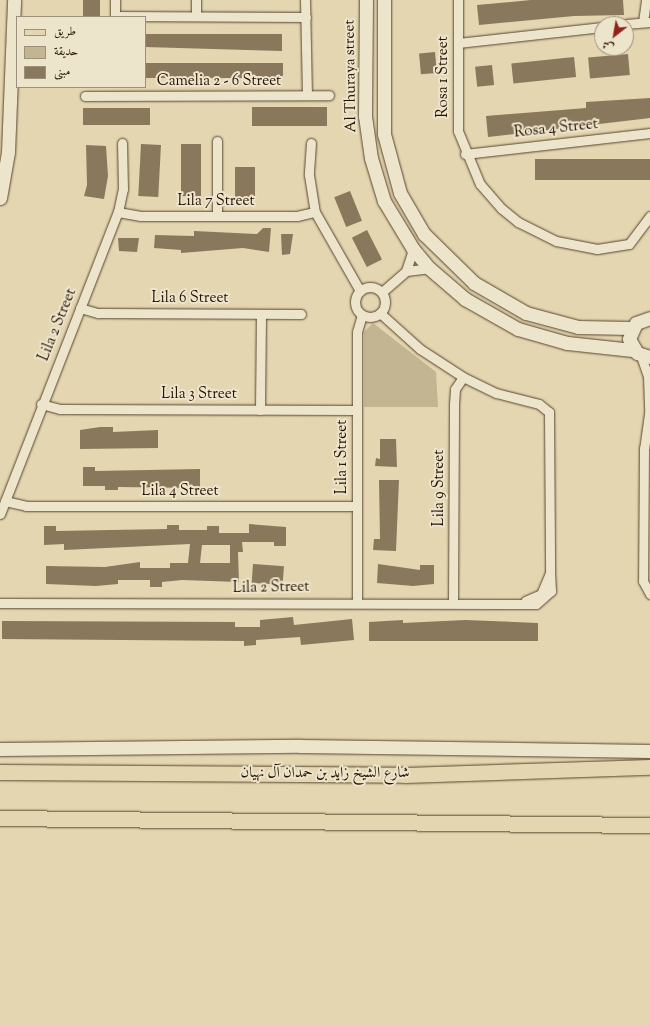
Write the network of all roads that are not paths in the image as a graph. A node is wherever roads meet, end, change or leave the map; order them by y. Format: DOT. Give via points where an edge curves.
graph roads {
  1 [pos="14,0"];
  2 [pos="115,0"];
  3 [pos="196,0"];
  4 [pos="305,0"];
  5 [pos="366,0"];
  6 [pos="384,0"];
  7 [pos="458,0"];
  8 [pos="646,0"];
  9 [pos="196,15"];
  10 [pos="115,16"];
  11 [pos="306,17"];
  12 [pos="647,22"];
  13 [pos="634,23"];
  14 [pos="594,28"];
  15 [pos="458,43"];
  16 [pos="114,92"];
  17 [pos="306,95"];
  18 [pos="329,95"];
  19 [pos="85,96"];
  20 [pos="650,133"];
  21 [pos="217,141"];
  22 [pos="122,143"];
  23 [pos="311,143"];
  24 [pos="465,154"];
  25 [pos="0,198"];
  26 [pos="118,212"];
  27 [pos="315,212"];
  28 [pos="217,216"];
  29 [pos="650,216"];
  30 [pos="412,249"];
  31 [pos="429,268"];
  32 [pos="406,271"];
  33 [pos="360,291"];
  34 [pos="382,292"];
  35 [pos="80,308"];
  36 [pos="261,314"];
  37 [pos="301,314"];
  38 [pos="380,314"];
  39 [pos="362,315"];
  40 [pos="650,318"];
  41 [pos="631,328"];
  42 [pos="641,354"];
  43 [pos="649,373"];
  44 [pos="463,377"];
  45 [pos="41,404"];
  46 [pos="260,410"];
  47 [pos="357,410"];
  48 [pos="650,414"];
  49 [pos="5,500"];
  50 [pos="648,500"];
  51 [pos="357,506"];
  52 [pos="0,514"];
  53 [pos="645,570"];
  54 [pos="650,583"];
  55 [pos="650,594"];
  56 [pos="0,598"];
  57 [pos="357,601"];
  58 [pos="453,602"];
  59 [pos="0,604"];
  60 [pos="20,604"];
  61 [pos="0,749"];
  62 [pos="650,751"];
  63 [pos="650,767"];
  64 [pos="0,772"];
  65 [pos="0,818"];
  66 [pos="650,825"];
  1 -- 25 [label="street" via="8,152"];
  2 -- 10 [label="street"];
  3 -- 9 [label="street"];
  4 -- 11 [label="street"];
  5 -- 30 [label="street, Al Thuraya street" via="365,116 371,158 384,201"];
  6 -- 41 [label="street, Al Thuraya street" via="384,134 400,194 424,234 474,283 526,313 578,327"];
  7 -- 15 [label="street, Rosa 1 Street"];
  8 -- 12 [label="street"];
  9 -- 10 [label="street"];
  9 -- 11 [label="street"];
  11 -- 17 [label="street"];
  12 -- 13 [label="street"];
  14 -- 15 [label="street"];
  15 -- 24 [label="street, Rosa 1 Street" via="456,108"];
  16 -- 17 [label="street, Camelia 2 - 6 Street"];
  16 -- 19 [label="street, Camelia 2 - 6 Street"];
  17 -- 18 [label="street, Camelia 2 - 6 Street"];
  20 -- 24 [label="street, Rosa 4 Street"];
  21 -- 28 [label="street"];
  22 -- 26 [label="street, Lila 2 Street" via="123,189"];
  23 -- 27 [label="street" via="309,175"];
  24 -- 29 [label="street, Rosa 1 Street" via="480,184 502,209 518,222 556,241 597,249 619,247 636,238"];
  26 -- 28 [label="street, Lila 7 Street" via="136,216"];
  26 -- 35 [label="street, Lila 2 Street"];
  27 -- 28 [label="street, Lila 7 Street" via="297,216"];
  27 -- 33 [label="street"];
  30 -- 31 [label="street, Al Thuraya street"];
  30 -- 32 [label="street"];
  31 -- 32 [label="street"];
  31 -- 42 [label="street, Al Thuraya street" via="484,312 518,329 567,343"];
  32 -- 34 [label="street"];
  33 -- 34 [label="street" via="373,287"];
  33 -- 39 [label="street" via="355,300"];
  34 -- 38 [label="street" via="386,300"];
  35 -- 36 [label="street, Lila 6 Street" via="98,313"];
  35 -- 45 [label="street, Lila 2 Street"];
  36 -- 37 [label="street, Lila 6 Street"];
  36 -- 46 [label="street"];
  38 -- 39 [label="street" via="372,317"];
  38 -- 44 [label="street, Lila 2 Street" via="420,349"];
  39 -- 47 [label="street, Lila 1 Street" via="357,332"];
  40 -- 41 [label="street" via="642,319"];
  41 -- 42 [label="street" via="629,340"];
  42 -- 43 [label="street"];
  43 -- 48 [label="street"];
  44 -- 58 [label="street, Lila 9 Street" via="455,389 454,404"];
  44 -- 58 [label="street, Lila 2 Street" via="496,393 546,409 551,416 550,573 541,594 522,602"];
  45 -- 46 [label="street, Lila 3 Street" via="60,409"];
  45 -- 49 [label="street, Lila 2 Street"];
  46 -- 47 [label="street, Lila 3 Street"];
  47 -- 51 [label="street, Lila 1 Street"];
  48 -- 50 [label="street" via="644,448"];
  49 -- 51 [label="street, Lila 4 Street" via="26,506"];
  49 -- 52 [label="street, Lila 2 Street"];
  50 -- 53 [label="street"];
  51 -- 57 [label="street, Lila 1 Street"];
  53 -- 54 [label="street"];
  53 -- 55 [label="street" via="644,586"];
  56 -- 60 [label="street, Lila 2 Street"];
  57 -- 58 [label="street, Lila 2 Street"];
  57 -- 60 [label="street, Lila 2 Street"];
  59 -- 60 [label="street, Lila 2 Street"];
  61 -- 62 [label="street" via="300,746"];
  63 -- 64 [label="main road, شارع الشيخ زايد بن حمدان آل نهيان" via="420,774"];
  65 -- 66 [label="main road"];
}
